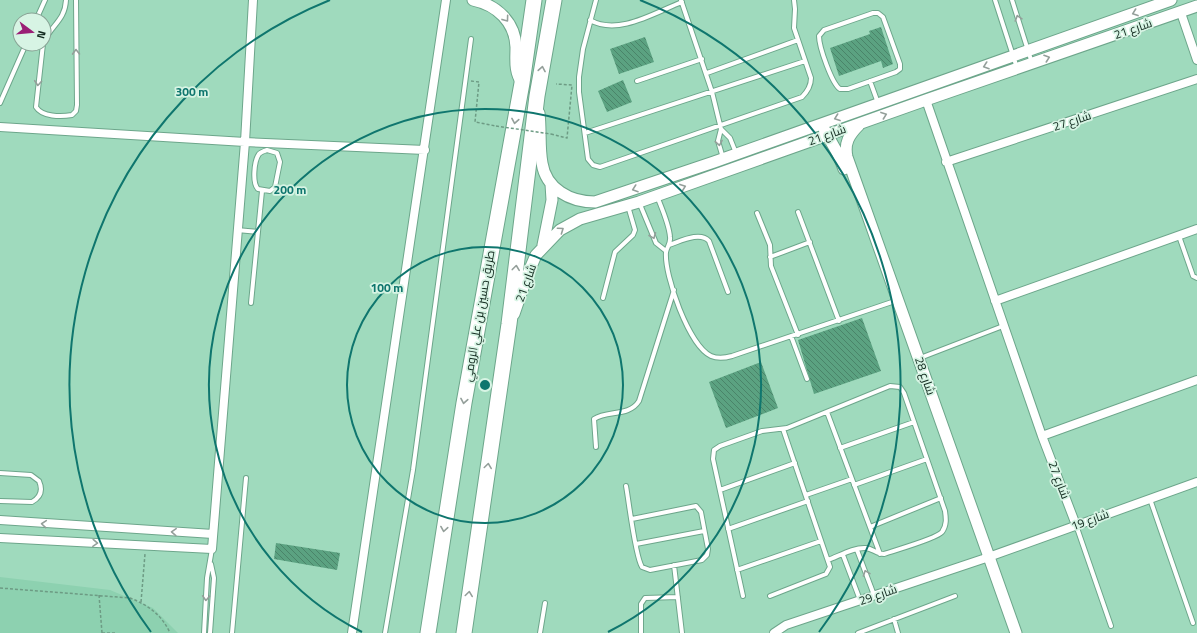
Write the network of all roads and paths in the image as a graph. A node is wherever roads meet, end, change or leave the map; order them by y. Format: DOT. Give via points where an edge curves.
graph roads {
  1 [pos="45,0"];
  2 [pos="66,0"];
  3 [pos="76,0"];
  4 [pos="253,0"];
  5 [pos="446,0"];
  6 [pos="474,0"];
  7 [pos="534,0"];
  8 [pos="554,0"];
  9 [pos="596,0"];
  10 [pos="794,0"];
  11 [pos="995,0"];
  12 [pos="1012,0"];
  13 [pos="1172,0"];
  14 [pos="681,1"];
  15 [pos="1197,6"];
  16 [pos="40,12"];
  17 [pos="1181,13"];
  18 [pos="590,20"];
  19 [pos="52,29"];
  20 [pos="471,39"];
  21 [pos="798,40"];
  22 [pos="1028,51"];
  23 [pos="22,52"];
  24 [pos="43,52"];
  25 [pos="1014,56"];
  26 [pos="702,59"];
  27 [pos="1197,60"];
  28 [pos="805,61"];
  29 [pos="1032,64"];
  30 [pos="1018,68"];
  31 [pos="707,73"];
  32 [pos="1197,79"];
  33 [pos="637,81"];
  34 [pos="870,81"];
  35 [pos="479,82"];
  36 [pos="522,83"];
  37 [pos="556,84"];
  38 [pos="712,92"];
  39 [pos="537,96"];
  40 [pos="926,100"];
  41 [pos="0,103"];
  42 [pos="878,104"];
  43 [pos="862,122"];
  44 [pos="821,124"];
  45 [pos="0,127"];
  46 [pos="720,127"];
  47 [pos="585,133"];
  48 [pos="827,135"];
  49 [pos="245,142"];
  50 [pos="425,150"];
  51 [pos="736,154"];
  52 [pos="723,158"];
  53 [pos="946,162"];
  54 [pos="551,184"];
  55 [pos="262,191"];
  56 [pos="657,196"];
  57 [pos="607,198"];
  58 [pos="639,202"];
  59 [pos="628,206"];
  60 [pos="612,210"];
  61 [pos="798,212"];
  62 [pos="758,213"];
  63 [pos="1197,229"];
  64 [pos="238,230"];
  65 [pos="258,232"];
  66 [pos="1178,235"];
  67 [pos="810,242"];
  68 [pos="669,245"];
  69 [pos="543,246"];
  70 [pos="666,251"];
  71 [pos="770,256"];
  72 [pos="1197,278"];
  73 [pos="674,290"];
  74 [pos="728,292"];
  75 [pos="604,298"];
  76 [pos="995,301"];
  77 [pos="892,302"];
  78 [pos="251,303"];
  79 [pos="839,321"];
  80 [pos="510,324"];
  81 [pos="1004,326"];
  82 [pos="798,335"];
  83 [pos="790,336"];
  84 [pos="919,359"];
  85 [pos="807,379"];
  86 [pos="1197,380"];
  87 [pos="827,412"];
  88 [pos="914,422"];
  89 [pos="783,429"];
  90 [pos="1042,436"];
  91 [pos="596,447"];
  92 [pos="840,448"];
  93 [pos="927,459"];
  94 [pos="795,463"];
  95 [pos="0,473"];
  96 [pos="246,478"];
  97 [pos="852,478"];
  98 [pos="1197,482"];
  99 [pos="854,485"];
  100 [pos="626,486"];
  101 [pos="720,490"];
  102 [pos="806,495"];
  103 [pos="941,498"];
  104 [pos="1150,499"];
  105 [pos="0,501"];
  106 [pos="808,501"];
  107 [pos="632,519"];
  108 [pos="0,520"];
  109 [pos="1076,525"];
  110 [pos="870,527"];
  111 [pos="728,528"];
  112 [pos="704,531"];
  113 [pos="213,534"];
  114 [pos="0,538"];
  115 [pos="821,541"];
  116 [pos="636,544"];
  117 [pos="146,546"];
  118 [pos="212,550"];
  119 [pos="857,550"];
  120 [pos="880,554"];
  121 [pos="843,555"];
  122 [pos="986,558"];
  123 [pos="828,560"];
  124 [pos="211,564"];
  125 [pos="674,565"];
  126 [pos="737,570"];
  127 [pos="0,588"];
  128 [pos="99,595"];
  129 [pos="743,596"];
  130 [pos="770,596"];
  131 [pos="874,596"];
  132 [pos="955,596"];
  133 [pos="678,597"];
  134 [pos="860,600"];
  135 [pos="141,602"];
  136 [pos="545,603"];
  137 [pos="894,619"];
  138 [pos="1192,623"];
  139 [pos="1111,626"];
  140 [pos="102,633"];
  141 [pos="116,633"];
  142 [pos="170,633"];
  143 [pos="204,633"];
  144 [pos="210,633"];
  145 [pos="232,633"];
  146 [pos="352,633"];
  147 [pos="385,633"];
  148 [pos="428,633"];
  149 [pos="464,633"];
  150 [pos="540,633"];
  151 [pos="641,633"];
  152 [pos="682,633"];
  153 [pos="774,633"];
  154 [pos="858,633"];
  155 [pos="898,633"];
  156 [pos="1010,633"];
  157 [pos="1016,633"];
  1 -- 16 [label="lane"];
  2 -- 19 [label="lane" via="62,18"];
  24 -- 3 [label="lane, one-way" via="36,107 38,112 45,115 72,115 77,105"];
  4 -- 49 [label="street"];
  5 -- 50 [label="street"];
  6 -- 36 [label="street, one-way" via="497,9 509,23 516,46 516,69"];
  7 -- 36 [label="highway, طريق حسين بن علي الرومي"];
  39 -- 8 [label="highway, one-way"];
  9 -- 18 [label="lane"];
  10 -- 21 [label="lane" via="796,10 793,24"];
  11 -- 25 [label="lane"];
  22 -- 12 [label="lane, one-way"];
  13 -- 22 [label="street, شارع 21, one-way"];
  14 -- 18 [label="lane" via="617,26 600,25"];
  14 -- 26 [label="lane"];
  15 -- 17 [label="street, شارع 21"];
  17 -- 27 [label="street"];
  29 -- 17 [label="street, شارع 21, one-way"];
  18 -- 47 [label="lane" via="579,77"];
  20 -- 147 [label="lane" via="413,470"];
  21 -- 28 [label="lane"];
  21 -- 31 [label="lane"];
  22 -- 25 [label="street, شارع 21"];
  22 -- 29 [label="lane"];
  23 -- 41 [label="lane"];
  25 -- 30 [label="lane"];
  25 -- 42 [label="street, شارع 21, one-way"];
  26 -- 31 [label="lane"];
  26 -- 33 [label="lane"];
  28 -- 38 [label="lane"];
  28 -- 46 [label="lane" via="811,84 802,97"];
  29 -- 30 [label="street, شارع 21"];
  30 -- 40 [label="street, شارع 21"];
  31 -- 38 [label="lane"];
  32 -- 53 [label="street, شارع 27"];
  34 -- 34 [label="lane" via="896,72 900,67 881,14 873,13 820,33 820,44 837,87 844,90"];
  34 -- 42 [label="lane"];
  35 -- 37 [label="path, bridge" via="475,122 567,138 572,85"];
  36 -- 148 [label="highway, طريق حسين بن علي الرومي, one-way" via="464,403"];
  38 -- 46 [label="lane"];
  38 -- 47 [label="lane"];
  39 -- 54 [label="street, شارع 21" via="542,165"];
  80 -- 39 [label="highway, one-way"];
  43 -- 40 [label="street, شارع 21, one-way"];
  40 -- 53 [label="street, شارع 27"];
  42 -- 44 [label="street, شارع 21, one-way"];
  43 -- 48 [label="street, شارع 21"];
  43 -- 84 [label="street, شارع 28" via="849,137 846,152"];
  44 -- 48 [label="street, شارع 28"];
  44 -- 51 [label="street, شارع 21"];
  45 -- 49 [label="street"];
  46 -- 47 [label="lane" via="600,167 593,165 588,159"];
  46 -- 51 [label="lane" via="730,138"];
  46 -- 52 [label="lane, one-way" via="718,141"];
  56 -- 48 [label="street, شارع 21, one-way"];
  48 -- 77 [label="street, شارع 28" via="842,161"];
  49 -- 50 [label="street"];
  49 -- 64 [label="street"];
  50 -- 146 [label="street"];
  51 -- 52 [label="street, شارع 21"];
  52 -- 57 [label="street, شارع 21, one-way"];
  53 -- 76 [label="street, شارع 27"];
  54 -- 57 [label="street, شارع 21" via="562,194 575,200 595,202"];
  54 -- 69 [label="street" via="552,200"];
  55 -- 55 [label="lane" via="270,191 276,184 280,159 277,153 271,150 264,151 257,158 255,185"];
  55 -- 65 [label="lane"];
  56 -- 58 [label="street, شارع 21"];
  56 -- 68 [label="lane" via="670,236"];
  57 -- 60 [label="street" via="606,206"];
  58 -- 59 [label="street, شارع 21"];
  58 -- 70 [label="lane, one-way" via="656,243"];
  59 -- 60 [label="street, شارع 21"];
  59 -- 75 [label="lane" via="635,230 633,236 615,252"];
  69 -- 60 [label="street, شارع 21, one-way" via="569,224"];
  61 -- 67 [label="lane"];
  62 -- 71 [label="lane" via="770,245"];
  63 -- 66 [label="street"];
  64 -- 65 [label="lane"];
  64 -- 113 [label="street"];
  65 -- 78 [label="lane"];
  66 -- 72 [label="lane" via="1193,276"];
  66 -- 76 [label="street"];
  67 -- 71 [label="lane"];
  67 -- 79 [label="lane"];
  68 -- 70 [label="lane"];
  68 -- 74 [label="lane" via="699,236 706,238"];
  69 -- 80 [label="street, شارع 21" via="531,265"];
  70 -- 73 [label="lane"];
  71 -- 82 [label="lane" via="771,266"];
  73 -- 83 [label="lane" via="692,337 702,350 711,356 726,358"];
  73 -- 91 [label="lane" via="635,408 594,419"];
  76 -- 81 [label="street, شارع 27"];
  77 -- 79 [label="lane"];
  77 -- 122 [label="street, شارع 28"];
  79 -- 82 [label="lane"];
  149 -- 80 [label="highway, one-way"];
  81 -- 84 [label="lane"];
  81 -- 90 [label="street, شارع 27"];
  82 -- 83 [label="lane"];
  83 -- 85 [label="lane"];
  84 -- 122 [label="street, شارع 28"];
  86 -- 90 [label="street"];
  87 -- 88 [label="lane" via="896,385 903,390"];
  87 -- 89 [label="lane"];
  87 -- 92 [label="lane"];
  88 -- 92 [label="lane"];
  88 -- 93 [label="lane"];
  89 -- 94 [label="lane"];
  89 -- 101 [label="lane" via="762,431 717,448 712,456"];
  90 -- 109 [label="street, شارع 27"];
  92 -- 97 [label="lane"];
  93 -- 99 [label="lane"];
  93 -- 103 [label="lane"];
  94 -- 101 [label="lane"];
  94 -- 102 [label="lane"];
  95 -- 105 [label="lane" via="31,475 39,480 42,490 32,502"];
  96 -- 145 [label="lane"];
  97 -- 99 [label="lane"];
  97 -- 102 [label="lane"];
  98 -- 104 [label="street, شارع 19"];
  99 -- 110 [label="lane"];
  100 -- 107 [label="lane"];
  101 -- 111 [label="lane"];
  102 -- 106 [label="lane"];
  103 -- 110 [label="lane"];
  103 -- 120 [label="lane" via="946,520 940,534"];
  104 -- 109 [label="street, شارع 19"];
  104 -- 138 [label="lane"];
  106 -- 111 [label="lane"];
  106 -- 115 [label="lane"];
  107 -- 112 [label="lane" via="693,506 701,512"];
  107 -- 116 [label="lane"];
  113 -- 108 [label="street, one-way"];
  109 -- 122 [label="street, شارع 19"];
  109 -- 139 [label="lane"];
  110 -- 120 [label="lane"];
  111 -- 126 [label="lane"];
  112 -- 116 [label="lane"];
  112 -- 125 [label="lane" via="708,549 705,558"];
  113 -- 118 [label="street"];
  114 -- 117 [label="street, one-way"];
  115 -- 123 [label="lane"];
  115 -- 126 [label="lane"];
  116 -- 125 [label="lane" via="640,564 644,569"];
  117 -- 118 [label="street"];
  117 -- 135 [label="path"];
  118 -- 124 [label="lane"];
  119 -- 120 [label="lane" via="868,548"];
  119 -- 121 [label="lane"];
  131 -- 119 [label="lane, one-way"];
  121 -- 123 [label="lane"];
  121 -- 134 [label="lane"];
  122 -- 131 [label="street, شارع 29"];
  122 -- 156 [label="street, شارع 28"];
  122 -- 157 [label="street, شارع 28"];
  123 -- 130 [label="lane" via="830,567 826,574"];
  124 -- 143 [label="lane, one-way" via="207,578"];
  124 -- 144 [label="lane" via="214,578"];
  125 -- 133 [label="lane"];
  126 -- 129 [label="lane"];
  127 -- 128 [label="path"];
  128 -- 135 [label="path" via="130,598"];
  128 -- 140 [label="path"];
  131 -- 134 [label="street, شارع 29"];
  132 -- 137 [label="lane"];
  133 -- 151 [label="lane" via="645,598 641,604"];
  133 -- 152 [label="lane"];
  134 -- 153 [label="street, شارع 29" via="786,625"];
  135 -- 142 [label="path" via="160,616"];
  136 -- 150 [label="lane"];
  137 -- 154 [label="lane"];
  137 -- 155 [label="lane"];
  140 -- 141 [label="path"];
}
